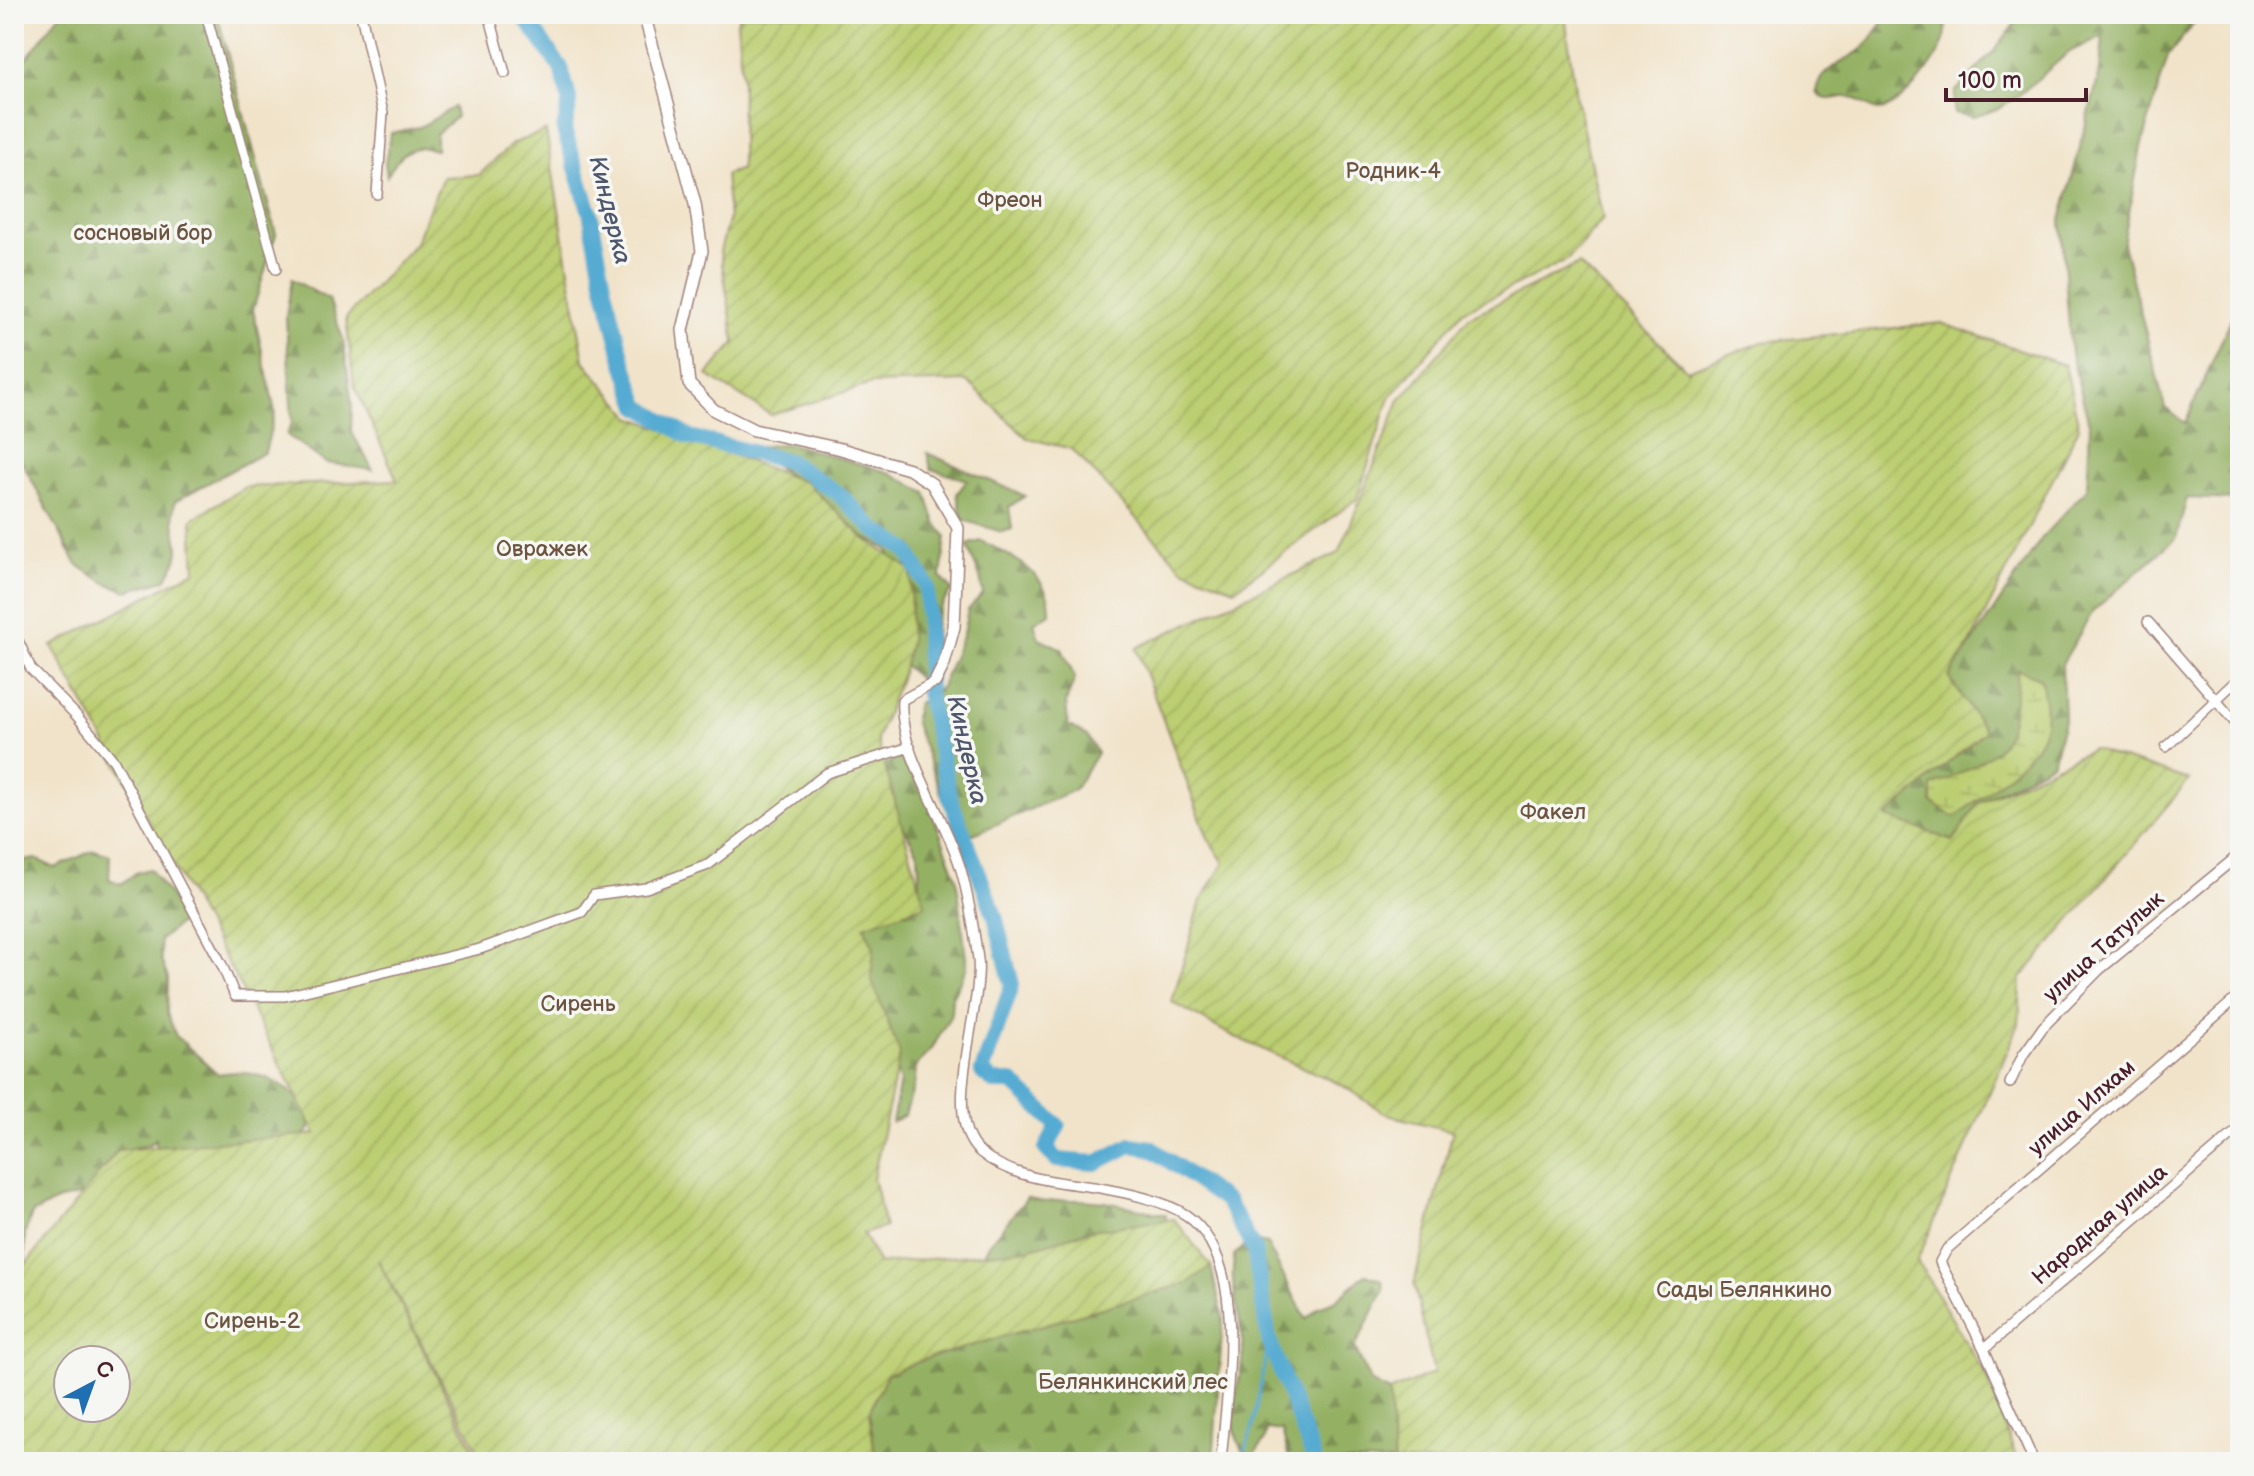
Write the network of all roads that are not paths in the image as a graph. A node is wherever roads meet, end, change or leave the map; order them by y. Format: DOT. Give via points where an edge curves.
graph roads {
  1 [pos="206,14"];
  2 [pos="361,14"];
  3 [pos="489,14"];
  4 [pos="644,14"];
  5 [pos="505,73"];
  6 [pos="377,194"];
  7 [pos="276,269"];
  8 [pos="2148,622"];
  9 [pos="14,632"];
  10 [pos="2240,677"];
  11 [pos="935,682"];
  12 [pos="2216,700"];
  13 [pos="2240,728"];
  14 [pos="910,747"];
  15 [pos="2166,747"];
  16 [pos="2240,854"];
  17 [pos="2240,995"];
  18 [pos="2010,1083"];
  19 [pos="2240,1128"];
  20 [pos="1984,1349"];
  21 [pos="1221,1462"];
  22 [pos="2034,1462"];
  1 -- 7 [label="street"];
  2 -- 6 [label="street" via="383,113"];
  3 -- 5 [label="street"];
  4 -- 11 [label="street" via="695,204 702,251 683,330 689,384 714,410 754,430 909,469 932,484 958,528 954,627"];
  8 -- 12 [label="street"];
  9 -- 14 [label="street" via="31,669 114,761 235,996 285,996 480,949 582,912 594,895 646,888 708,865 827,773"];
  10 -- 12 [label="street"];
  11 -- 14 [label="street" via="902,700"];
  12 -- 13 [label="street"];
  12 -- 15 [label="street"];
  14 -- 21 [label="street" via="961,869 978,962 960,1107 966,1128 978,1151 1011,1170 1132,1193 1186,1215 1206,1236 1218,1256 1231,1318"];
  16 -- 18 [label="street, улица Татулык" via="2099,970 2043,1027"];
  17 -- 20 [label="street, улица Илхам" via="1947,1249 1940,1262"];
  19 -- 20 [label="street, Народная улица"];
  20 -- 22 [label="street"];
}
